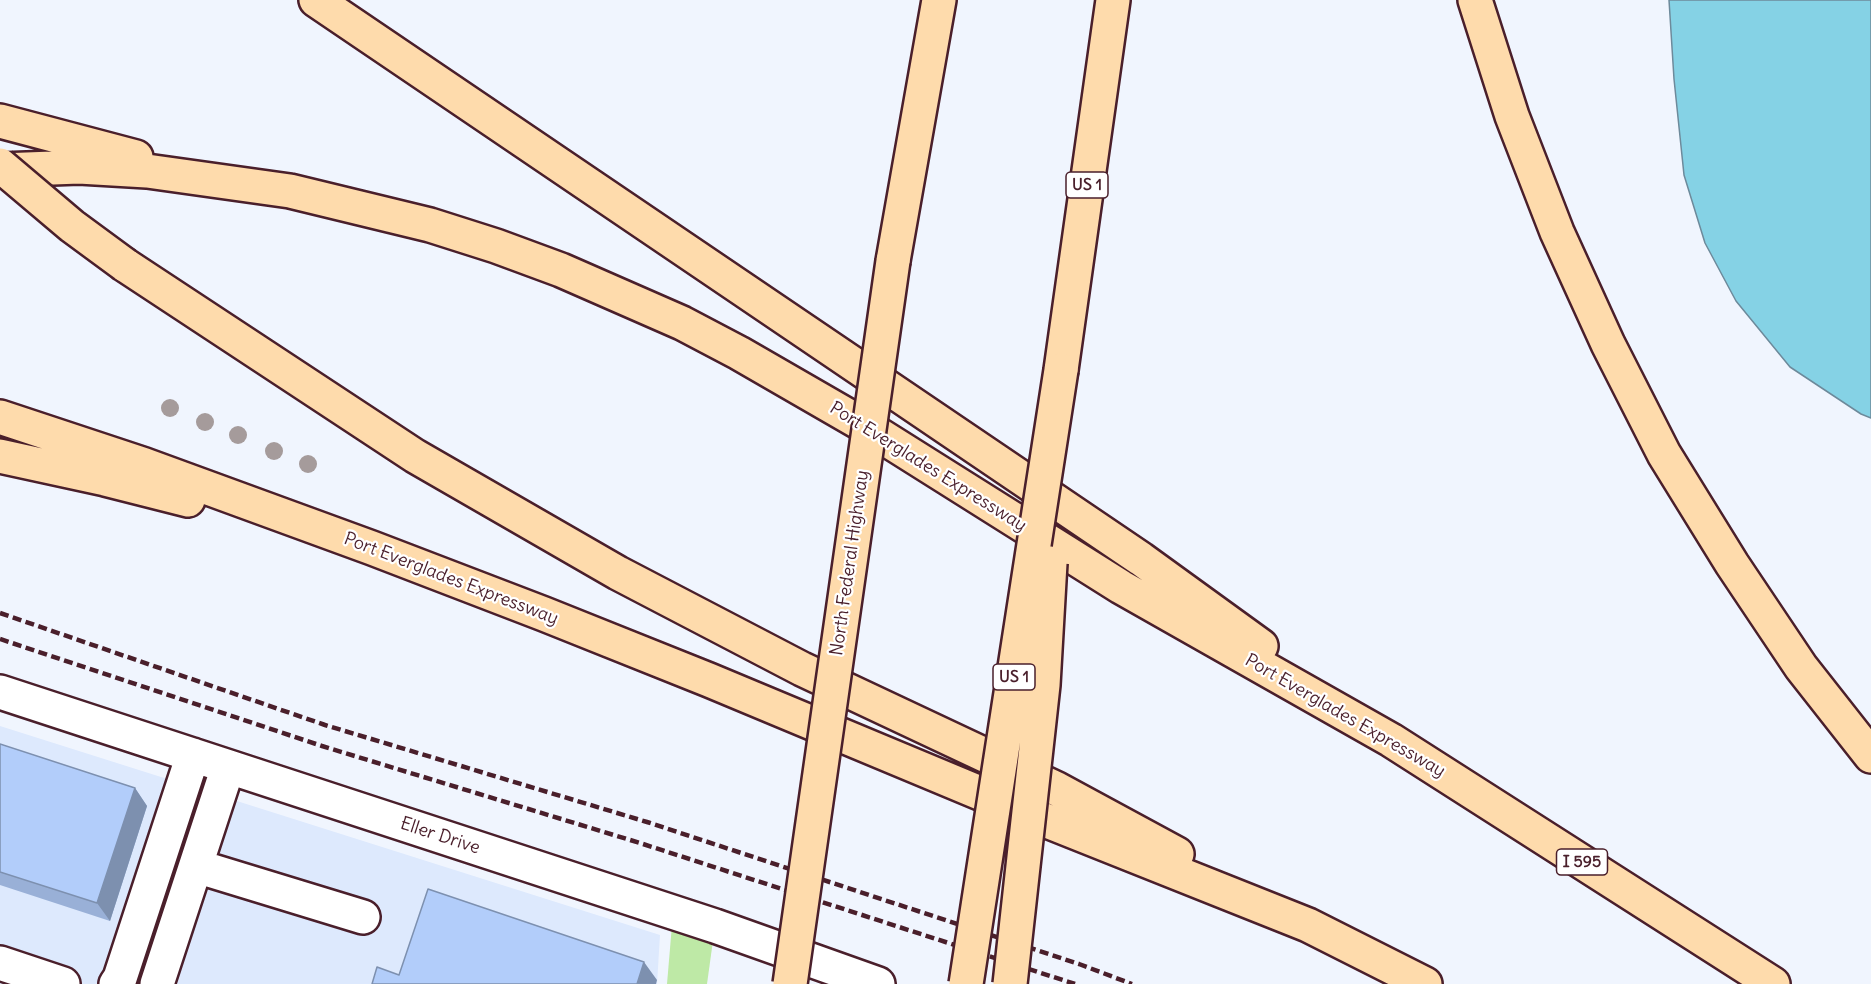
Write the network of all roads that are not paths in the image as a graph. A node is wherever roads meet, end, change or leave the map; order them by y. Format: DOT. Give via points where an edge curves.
graph roads {
  1 [pos="316,0"];
  2 [pos="939,0"];
  3 [pos="1113,0"];
  4 [pos="1475,0"];
  5 [pos="0,121"];
  6 [pos="0,165"];
  7 [pos="0,170"];
  8 [pos="216,179"];
  9 [pos="1061,370"];
  10 [pos="0,417"];
  11 [pos="0,456"];
  12 [pos="372,548"];
  13 [pos="0,692"];
  14 [pos="1391,740"];
  15 [pos="193,755"];
  16 [pos="1871,756"];
  17 [pos="228,767"];
  18 [pos="196,866"];
  19 [pos="363,917"];
  20 [pos="1308,925"];
  21 [pos="0,963"];
  22 [pos="63,984"];
  23 [pos="116,984"];
  24 [pos="157,984"];
  25 [pos="790,984"];
  26 [pos="878,984"];
  27 [pos="966,984"];
  28 [pos="1010,984"];
  29 [pos="1425,984"];
  30 [pos="1773,984"];
  1 -- 14 [label="main road" via="1142,559"];
  2 -- 25 [label="main road, North Federal Highway, bridge" via="893,261"];
  3 -- 9 [label="main road, US 1"];
  4 -- 16 [label="main road" via="1512,116 1557,232 1664,454 1801,667"];
  5 -- 8 [label="main road"];
  6 -- 20 [label="main road, bridge" via="125,265 415,456 618,573 802,669 1057,789"];
  7 -- 8 [label="main road, Port Everglades Expressway" via="79,167"];
  8 -- 14 [label="main road, Port Everglades Expressway" via="290,191 430,225 561,270 682,323 862,424 1121,587"];
  9 -- 27 [label="main road, US 1, bridge"];
  9 -- 28 [label="main road, bridge" via="1043,685"];
  10 -- 12 [label="main road, Port Everglades Expressway"];
  11 -- 12 [label="main road"];
  12 -- 20 [label="main road, Port Everglades Expressway" via="709,680"];
  13 -- 15 [label="street, Eller Drive"];
  14 -- 30 [label="main road, Port Everglades Expressway / I 595"];
  15 -- 17 [label="street, Eller Drive"];
  15 -- 23 [label="street"];
  17 -- 18 [label="street"];
  17 -- 26 [label="street, Eller Drive" via="715,926"];
  18 -- 19 [label="street"];
  18 -- 24 [label="street"];
  20 -- 29 [label="main road, Port Everglades Expressway"];
  21 -- 22 [label="street"];
}
